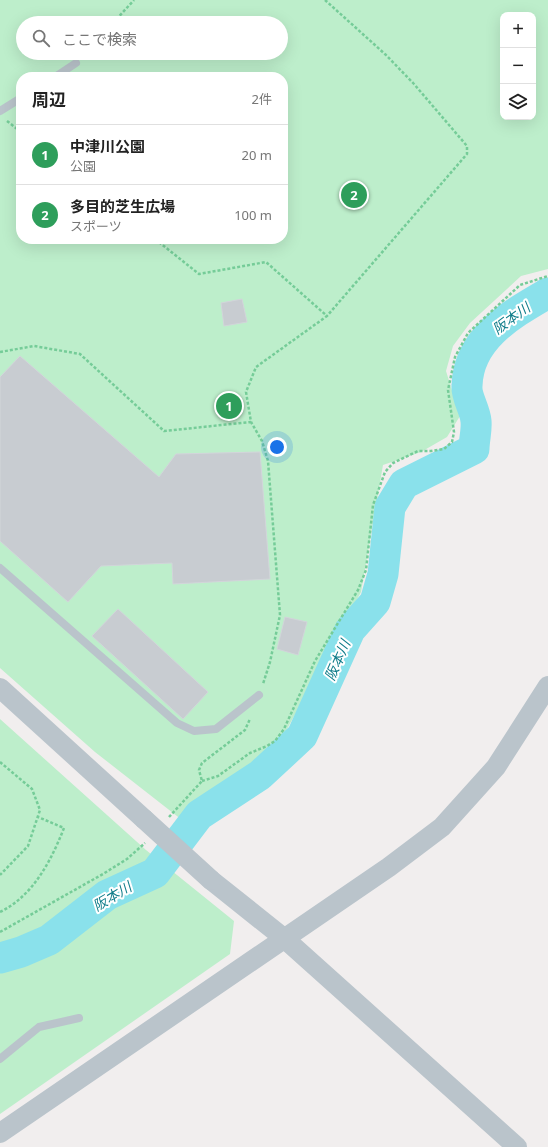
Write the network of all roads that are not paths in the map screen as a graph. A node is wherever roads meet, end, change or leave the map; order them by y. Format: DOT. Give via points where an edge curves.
graph roads {
  1 [pos="76,63"];
  2 [pos="62,72"];
  3 [pos="16,101"];
  4 [pos="0,111"];
  5 [pos="0,568"];
  6 [pos="548,686"];
  7 [pos="0,688"];
  8 [pos="259,695"];
  9 [pos="285,939"];
  10 [pos="79,1018"];
  11 [pos="0,1059"];
  12 [pos="0,1133"];
  13 [pos="517,1147"];
  1 -- 2 [label="lane"];
  3 -- 4 [label="lane"];
  5 -- 8 [label="lane" via="177,724 194,731 216,728"];
  6 -- 9 [label="street" via="496,766 442,827"];
  7 -- 9 [label="street, bridge" via="211,880"];
  9 -- 12 [label="street"];
  9 -- 13 [label="street"];
  10 -- 11 [label="lane" via="39,1027"];
}
